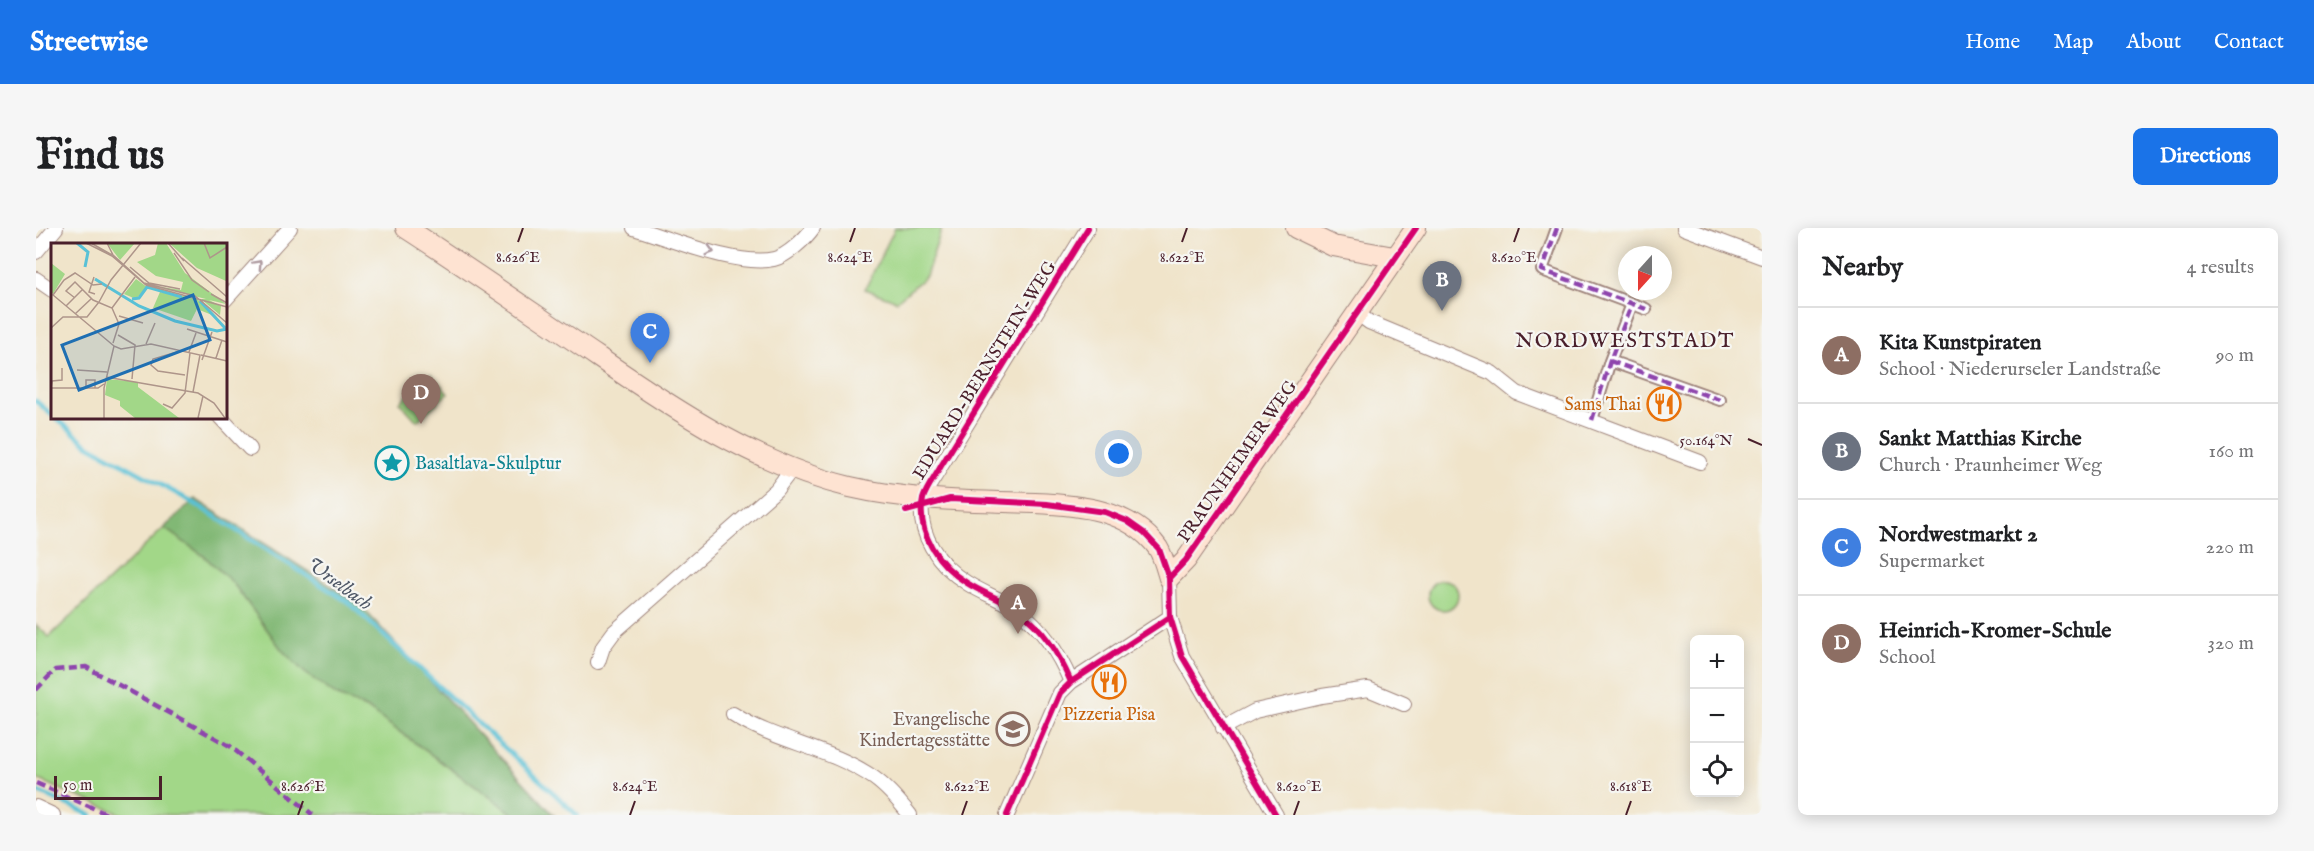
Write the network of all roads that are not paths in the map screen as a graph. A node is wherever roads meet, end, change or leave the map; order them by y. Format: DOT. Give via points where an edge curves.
graph roads {
  1 [pos="56,228"];
  2 [pos="290,228"];
  3 [pos="634,228"];
  4 [pos="813,228"];
  5 [pos="1088,228"];
  6 [pos="1296,228"];
  7 [pos="1416,228"];
  8 [pos="1557,228"];
  9 [pos="1684,228"];
  10 [pos="416,230"];
  11 [pos="36,252"];
  12 [pos="1394,257"];
  13 [pos="1762,257"];
  14 [pos="36,279"];
  15 [pos="51,289"];
  16 [pos="226,299"];
  17 [pos="1632,304"];
  18 [pos="1646,309"];
  19 [pos="1357,313"];
  20 [pos="1611,360"];
  21 [pos="1720,400"];
  22 [pos="221,418"];
  23 [pos="1592,420"];
  24 [pos="250,449"];
  25 [pos="1700,462"];
  26 [pos="792,469"];
  27 [pos="923,497"];
  28 [pos="1169,578"];
  29 [pos="1170,617"];
  30 [pos="598,662"];
  31 [pos="1071,682"];
  32 [pos="1404,704"];
  33 [pos="733,714"];
  34 [pos="1223,728"];
  35 [pos="36,807"];
  36 [pos="53,815"];
  37 [pos="909,815"];
  38 [pos="1007,815"];
  39 [pos="1276,815"];
  1 -- 11 [label="street"];
  16 -- 2 [label="street, one-way"];
  3 -- 4 [label="street, one-way" via="742,260 775,260 804,241"];
  5 -- 27 [label="street, EDUARD-BERNSTEIN-WEG"];
  6 -- 12 [label="main road" via="1333,246"];
  7 -- 12 [label="main road, PRAUNHEIMER WEG"];
  8 -- 17 [label="street" via="1542,270"];
  9 -- 13 [label="street"];
  10 -- 26 [label="main road" via="660,399 730,441"];
  12 -- 19 [label="main road, PRAUNHEIMER WEG"];
  14 -- 15 [label="street"];
  17 -- 18 [label="street"];
  17 -- 20 [label="street"];
  19 -- 23 [label="street" via="1369,322 1492,373 1517,393"];
  19 -- 28 [label="main road, PRAUNHEIMER WEG" via="1186,560"];
  20 -- 21 [label="street"];
  20 -- 23 [label="street"];
  22 -- 24 [label="street"];
  23 -- 25 [label="street"];
  26 -- 27 [label="main road" via="850,487"];
  26 -- 30 [label="street" via="776,490 614,632"];
  27 -- 28 [label="main road" via="1047,504 1105,512 1144,533 1159,549"];
  27 -- 31 [label="street" via="927,538 938,559 953,574 1020,611 1055,650"];
  28 -- 29 [label="street"];
  29 -- 31 [label="street"];
  29 -- 34 [label="street" via="1182,656"];
  31 -- 38 [label="street" via="1060,693"];
  32 -- 34 [label="street" via="1368,689 1255,711"];
  33 -- 37 [label="street" via="750,725 873,777"];
  34 -- 39 [label="street"];
  35 -- 36 [label="street"];
}
